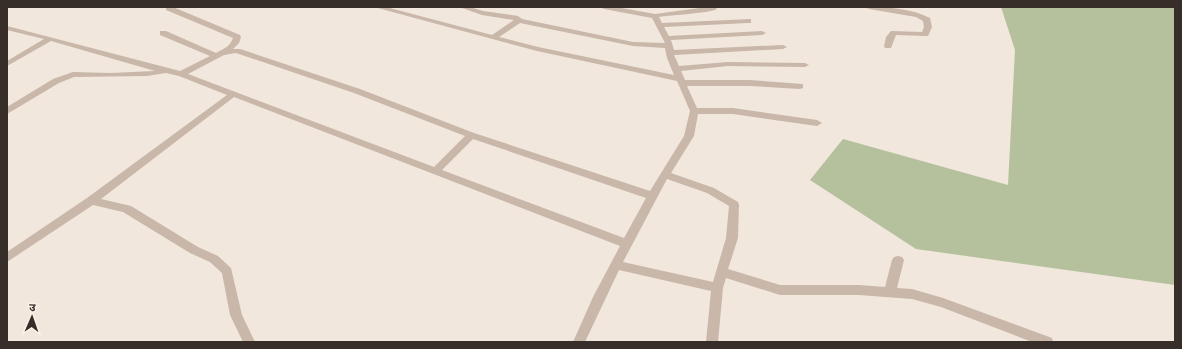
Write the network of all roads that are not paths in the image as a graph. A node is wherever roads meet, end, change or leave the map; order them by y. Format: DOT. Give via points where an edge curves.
graph roads {
  1 [pos="378,7"];
  2 [pos="463,7"];
  3 [pos="604,7"];
  4 [pos="711,7"];
  5 [pos="868,7"];
  6 [pos="168,8"];
  7 [pos="655,16"];
  8 [pos="518,20"];
  9 [pos="748,21"];
  10 [pos="660,25"];
  11 [pos="7,28"];
  12 [pos="163,33"];
  13 [pos="762,33"];
  14 [pos="494,37"];
  15 [pos="50,39"];
  16 [pos="668,45"];
  17 [pos="888,46"];
  18 [pos="783,47"];
  19 [pos="227,51"];
  20 [pos="216,56"];
  21 [pos="7,64"];
  22 [pos="805,65"];
  23 [pos="676,69"];
  24 [pos="167,71"];
  25 [pos="181,74"];
  26 [pos="681,81"];
  27 [pos="800,86"];
  28 [pos="233,94"];
  29 [pos="7,111"];
  30 [pos="694,111"];
  31 [pos="817,123"];
  32 [pos="472,135"];
  33 [pos="435,171"];
  34 [pos="665,175"];
  35 [pos="652,196"];
  36 [pos="91,201"];
  37 [pos="627,244"];
  38 [pos="7,258"];
  39 [pos="898,260"];
  40 [pos="615,265"];
  41 [pos="722,272"];
  42 [pos="717,288"];
  43 [pos="890,291"];
  44 [pos="249,342"];
  45 [pos="579,342"];
  46 [pos="712,342"];
  47 [pos="1047,342"];
  1 -- 14 [label="street"];
  2 -- 8 [label="street" via="482,13 513,16"];
  3 -- 7 [label="street"];
  4 -- 7 [label="street" via="713,9"];
  5 -- 17 [label="street" via="918,15 927,20 928,28 925,34 894,33"];
  6 -- 19 [label="street" via="237,37"];
  7 -- 10 [label="street"];
  8 -- 14 [label="street"];
  8 -- 16 [label="street" via="633,44"];
  9 -- 10 [label="street"];
  10 -- 16 [label="street"];
  11 -- 15 [label="street"];
  12 -- 20 [label="street"];
  13 -- 16 [label="street"];
  14 -- 26 [label="street"];
  15 -- 21 [label="street"];
  15 -- 24 [label="street"];
  16 -- 18 [label="street"];
  16 -- 23 [label="street"];
  19 -- 20 [label="street"];
  19 -- 32 [label="street" via="242,53 357,91"];
  20 -- 25 [label="street"];
  22 -- 23 [label="street" via="728,64"];
  23 -- 26 [label="street"];
  24 -- 25 [label="street"];
  24 -- 29 [label="street" via="147,74 73,74 56,81"];
  25 -- 28 [label="street"];
  26 -- 27 [label="street"];
  26 -- 30 [label="street"];
  28 -- 33 [label="street"];
  28 -- 36 [label="street"];
  30 -- 31 [label="street" via="733,111"];
  30 -- 34 [label="street" via="688,136"];
  32 -- 33 [label="street"];
  32 -- 35 [label="street"];
  33 -- 37 [label="street"];
  34 -- 35 [label="street"];
  34 -- 41 [label="street" via="724,196 734,205 732,238"];
  35 -- 37 [label="street"];
  36 -- 38 [label="street"];
  36 -- 44 [label="street" via="127,209 194,250 214,259 227,271 236,315"];
  37 -- 40 [label="street"];
  39 -- 43 [label="street"];
  40 -- 42 [label="street"];
  40 -- 45 [label="street"];
  41 -- 42 [label="street"];
  41 -- 43 [label="street" via="780,290"];
  42 -- 46 [label="street"];
  43 -- 47 [label="street" via="943,303"];
}
